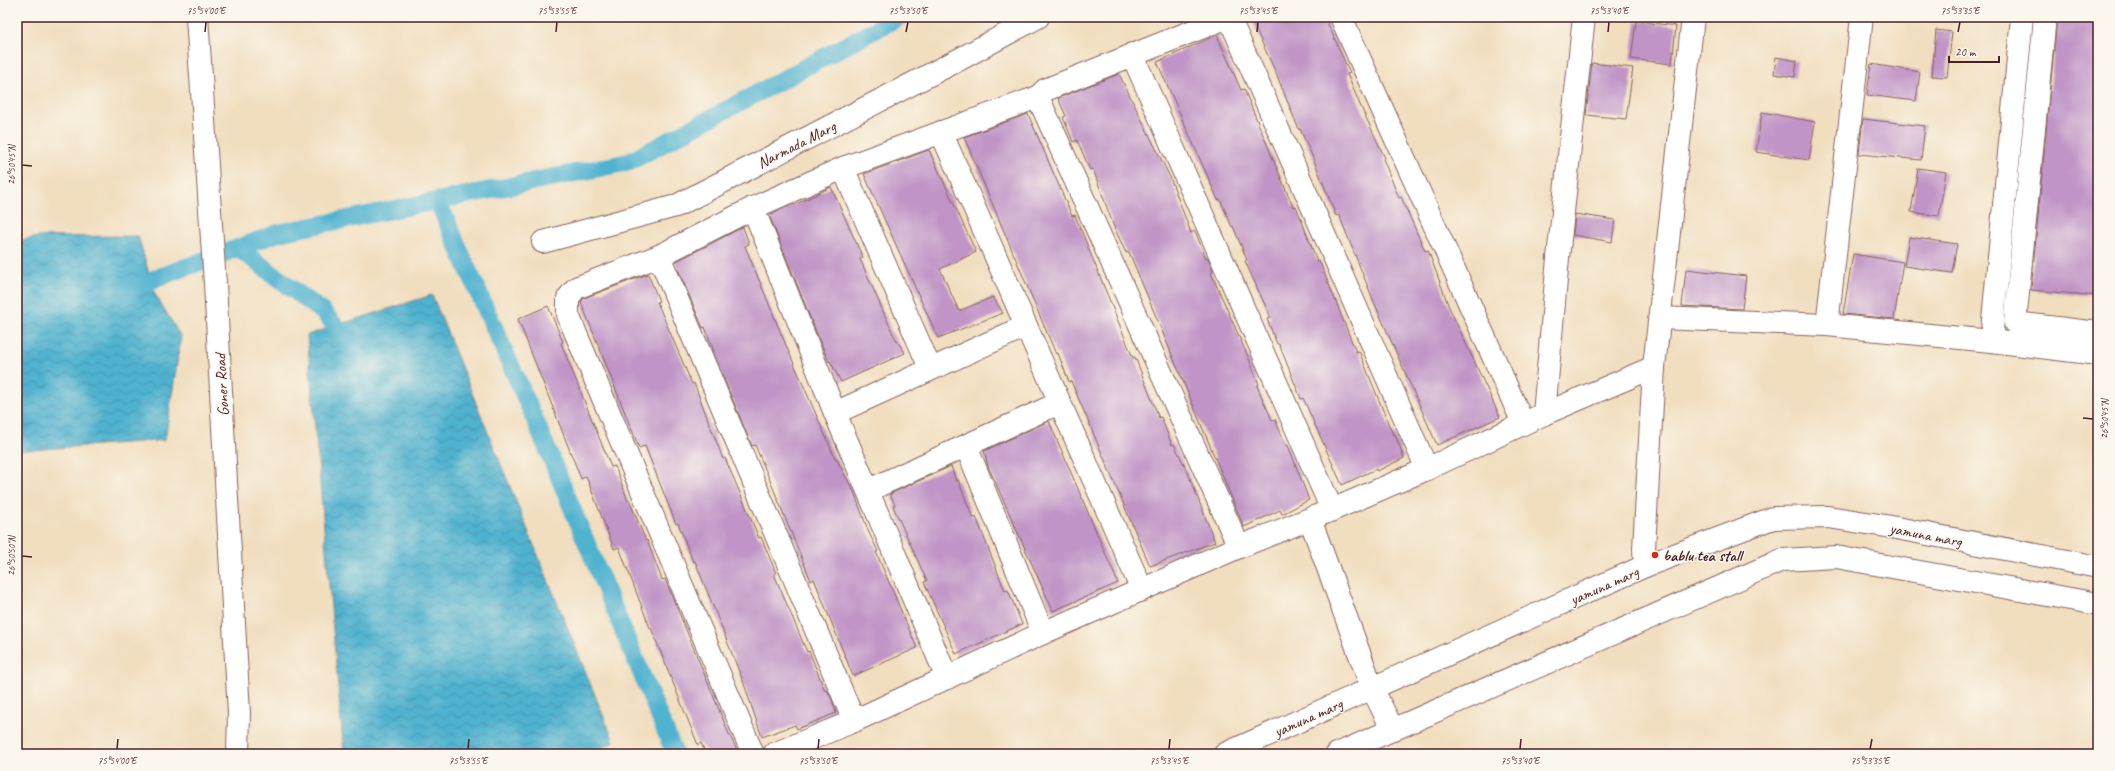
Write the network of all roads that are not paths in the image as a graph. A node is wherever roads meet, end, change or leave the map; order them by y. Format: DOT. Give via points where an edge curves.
graph roads {
  1 [pos="197,17"];
  2 [pos="1038,17"];
  3 [pos="1228,17"];
  4 [pos="1341,17"];
  5 [pos="1584,17"];
  6 [pos="1693,17"];
  7 [pos="1862,17"];
  8 [pos="2022,17"];
  9 [pos="2045,17"];
  10 [pos="1132,54"];
  11 [pos="1038,97"];
  12 [pos="941,132"];
  13 [pos="843,168"];
  14 [pos="753,208"];
  15 [pos="543,242"];
  16 [pos="659,256"];
  17 [pos="1660,318"];
  18 [pos="1827,325"];
  19 [pos="1026,326"];
  20 [pos="2098,333"];
  21 [pos="1991,341"];
  22 [pos="2098,354"];
  23 [pos="1654,367"];
  24 [pos="930,368"];
  25 [pos="1059,403"];
  26 [pos="835,413"];
  27 [pos="1544,414"];
  28 [pos="1523,423"];
  29 [pos="966,446"];
  30 [pos="1427,469"];
  31 [pos="869,490"];
  32 [pos="1332,510"];
  33 [pos="1310,519"];
  34 [pos="1240,547"];
  35 [pos="1646,566"];
  36 [pos="2098,567"];
  37 [pos="1142,590"];
  38 [pos="2098,604"];
  39 [pos="1043,634"];
  40 [pos="947,678"];
  41 [pos="1372,688"];
  42 [pos="854,721"];
  43 [pos="1393,730"];
  44 [pos="238,754"];
  45 [pos="753,754"];
  46 [pos="774,754"];
  47 [pos="1225,754"];
  48 [pos="1337,754"];
  1 -- 44 [label="street, Goner Road" via="239,713"];
  2 -- 15 [label="street, Narmada Marg" via="676,206"];
  3 -- 10 [label="street"];
  3 -- 30 [label="street"];
  4 -- 28 [label="street"];
  5 -- 27 [label="street"];
  6 -- 17 [label="street"];
  7 -- 18 [label="street"];
  8 -- 21 [label="street"];
  9 -- 20 [label="street" via="2015,323"];
  10 -- 11 [label="street" via="1045,90"];
  10 -- 32 [label="street"];
  11 -- 12 [label="street"];
  11 -- 34 [label="street"];
  12 -- 13 [label="street"];
  12 -- 19 [label="street"];
  13 -- 14 [label="street"];
  13 -- 24 [label="street"];
  14 -- 16 [label="street"];
  14 -- 26 [label="street"];
  16 -- 42 [label="street"];
  16 -- 45 [label="street" via="576,288 568,298 568,315"];
  17 -- 18 [label="street"];
  17 -- 23 [label="street"];
  18 -- 21 [label="street"];
  19 -- 24 [label="street"];
  19 -- 25 [label="street"];
  21 -- 22 [label="street"];
  23 -- 27 [label="street"];
  23 -- 35 [label="street" via="1644,549"];
  24 -- 26 [label="street"];
  25 -- 29 [label="street"];
  25 -- 37 [label="street"];
  26 -- 31 [label="street"];
  27 -- 28 [label="street"];
  28 -- 30 [label="street"];
  29 -- 31 [label="street"];
  29 -- 39 [label="street"];
  30 -- 32 [label="street"];
  31 -- 40 [label="street"];
  32 -- 33 [label="street"];
  33 -- 34 [label="street"];
  33 -- 41 [label="street"];
  34 -- 37 [label="street"];
  35 -- 36 [label="street, yamuna marg" via="1773,518 1828,517"];
  35 -- 41 [label="street, yamuna marg"];
  37 -- 39 [label="street"];
  38 -- 43 [label="street" via="1836,557 1782,560"];
  39 -- 40 [label="street"];
  40 -- 42 [label="street"];
  41 -- 43 [label="street"];
  41 -- 47 [label="street, yamuna marg"];
  42 -- 46 [label="street"];
  43 -- 48 [label="street"];
}
